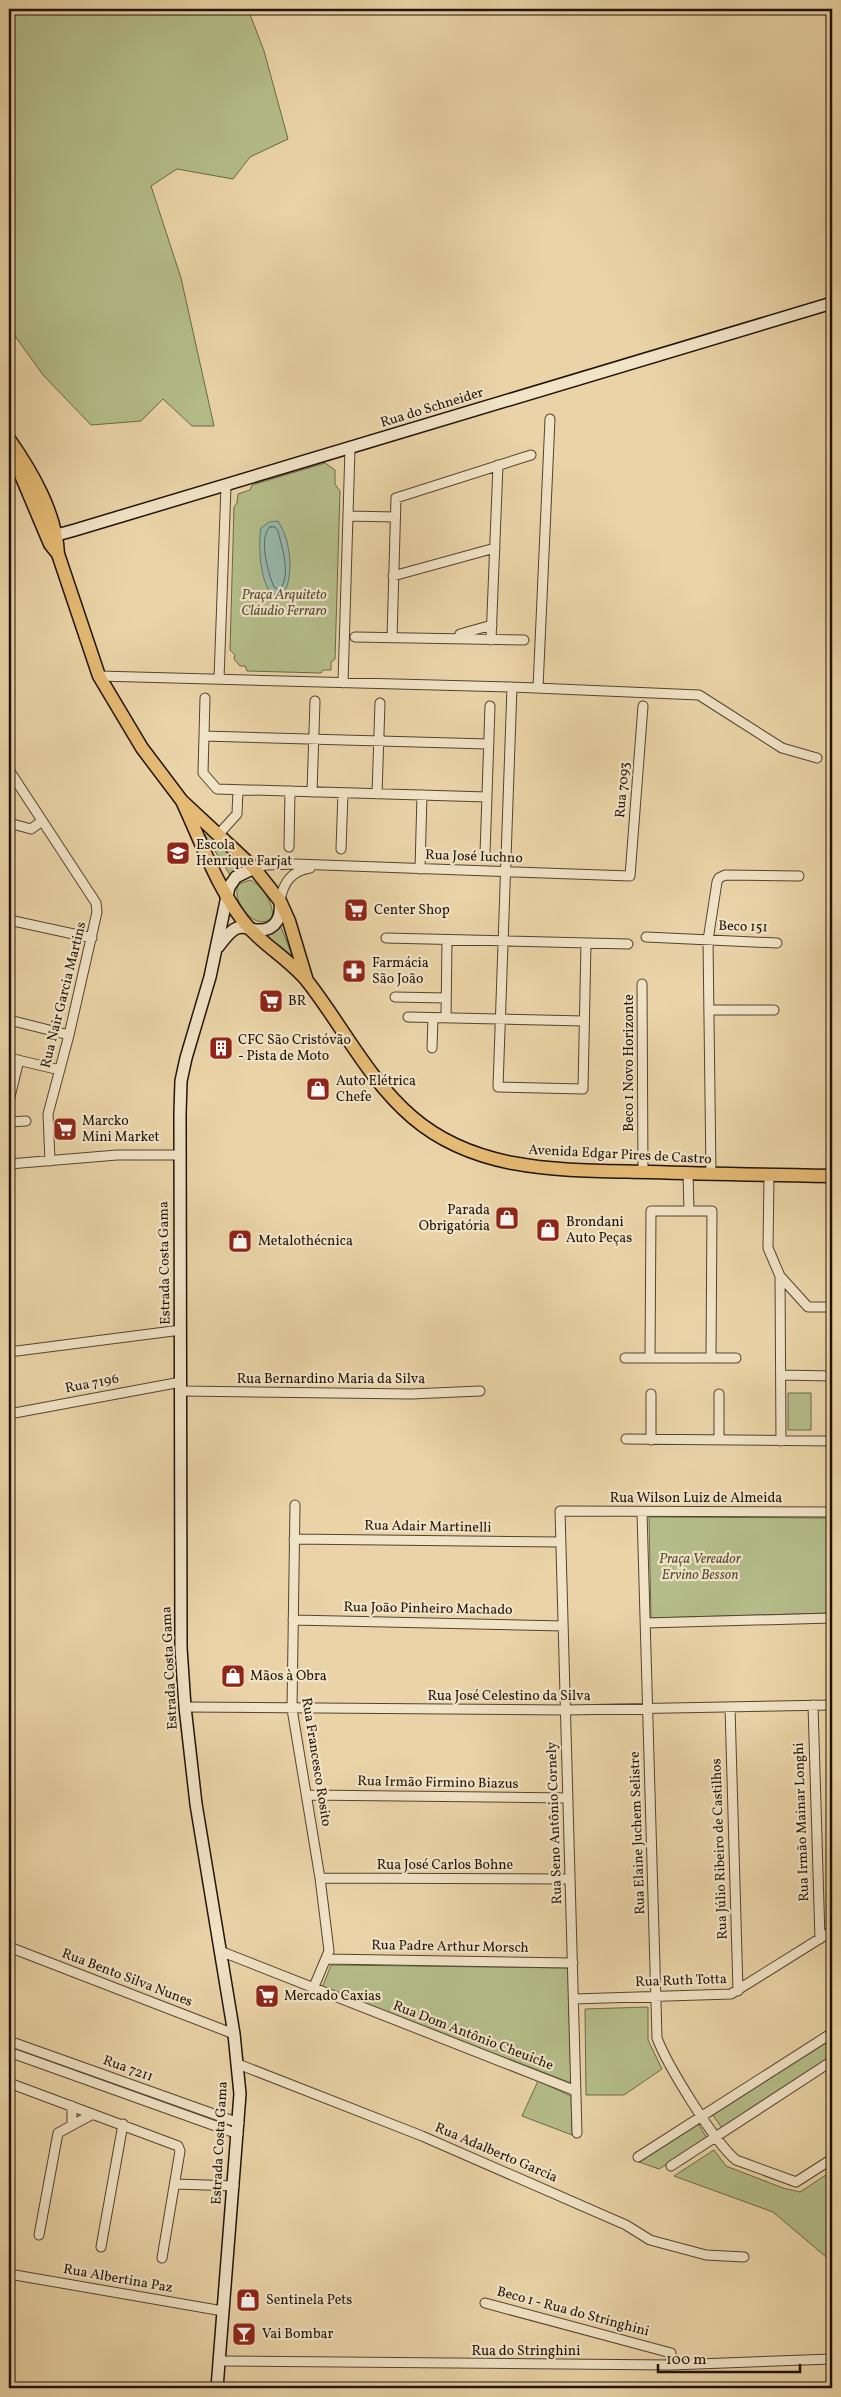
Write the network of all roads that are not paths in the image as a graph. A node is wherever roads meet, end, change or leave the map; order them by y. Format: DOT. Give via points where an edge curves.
graph roads {
  1 [pos="832,303"];
  2 [pos="550,419"];
  3 [pos="9,440"];
  4 [pos="350,448"];
  5 [pos="531,455"];
  6 [pos="498,465"];
  7 [pos="226,486"];
  8 [pos="348,516"];
  9 [pos="395,516"];
  10 [pos="42,524"];
  11 [pos="57,535"];
  12 [pos="495,548"];
  13 [pos="58,554"];
  14 [pos="394,576"];
  15 [pos="492,626"];
  16 [pos="356,638"];
  17 [pos="392,638"];
  18 [pos="459,639"];
  19 [pos="491,640"];
  20 [pos="524,640"];
  21 [pos="99,676"];
  22 [pos="219,679"];
  23 [pos="343,682"];
  24 [pos="512,687"];
  25 [pos="538,688"];
  26 [pos="204,698"];
  27 [pos="314,701"];
  28 [pos="380,703"];
  29 [pos="490,706"];
  30 [pos="643,706"];
  31 [pos="204,736"];
  32 [pos="314,738"];
  33 [pos="379,740"];
  34 [pos="488,744"];
  35 [pos="817,758"];
  36 [pos="9,770"];
  37 [pos="238,790"];
  38 [pos="290,791"];
  39 [pos="312,792"];
  40 [pos="343,793"];
  41 [pos="377,794"];
  42 [pos="422,795"];
  43 [pos="487,797"];
  44 [pos="182,800"];
  45 [pos="42,821"];
  46 [pos="9,824"];
  47 [pos="218,835"];
  48 [pos="289,847"];
  49 [pos="341,849"];
  50 [pos="485,854"];
  51 [pos="317,866"];
  52 [pos="254,868"];
  53 [pos="420,868"];
  54 [pos="506,871"];
  55 [pos="630,876"];
  56 [pos="799,876"];
  57 [pos="227,896"];
  58 [pos="280,901"];
  59 [pos="9,920"];
  60 [pos="249,928"];
  61 [pos="646,937"];
  62 [pos="92,938"];
  63 [pos="386,938"];
  64 [pos="447,940"];
  65 [pos="708,940"];
  66 [pos="502,941"];
  67 [pos="586,943"];
  68 [pos="777,943"];
  69 [pos="628,944"];
  70 [pos="218,947"];
  71 [pos="307,981"];
  72 [pos="642,984"];
  73 [pos="395,997"];
  74 [pos="446,998"];
  75 [pos="709,1010"];
  76 [pos="774,1010"];
  77 [pos="408,1017"];
  78 [pos="433,1018"];
  79 [pos="446,1018"];
  80 [pos="500,1019"];
  81 [pos="9,1020"];
  82 [pos="584,1021"];
  83 [pos="69,1035"];
  84 [pos="432,1048"];
  85 [pos="9,1058"];
  86 [pos="19,1060"];
  87 [pos="60,1070"];
  88 [pos="9,1101"];
  89 [pos="26,1121"];
  90 [pos="9,1122"];
  91 [pos="179,1155"];
  92 [pos="50,1161"];
  93 [pos="9,1164"];
  94 [pos="643,1172"];
  95 [pos="688,1174"];
  96 [pos="711,1174"];
  97 [pos="769,1175"];
  98 [pos="832,1176"];
  99 [pos="689,1212"];
  100 [pos="780,1276"];
  101 [pos="832,1307"];
  102 [pos="181,1330"];
  103 [pos="9,1352"];
  104 [pos="625,1358"];
  105 [pos="650,1358"];
  106 [pos="711,1358"];
  107 [pos="736,1358"];
  108 [pos="780,1375"];
  109 [pos="832,1376"];
  110 [pos="181,1387"];
  111 [pos="480,1390"];
  112 [pos="651,1394"];
  113 [pos="719,1394"];
  114 [pos="9,1414"];
  115 [pos="626,1439"];
  116 [pos="651,1440"];
  117 [pos="719,1440"];
  118 [pos="781,1441"];
  119 [pos="832,1441"];
  120 [pos="295,1506"];
  121 [pos="560,1511"];
  122 [pos="642,1512"];
  123 [pos="832,1512"];
  124 [pos="294,1539"];
  125 [pos="561,1542"];
  126 [pos="832,1618"];
  127 [pos="293,1620"];
  128 [pos="646,1623"];
  129 [pos="563,1626"];
  130 [pos="832,1704"];
  131 [pos="813,1705"];
  132 [pos="185,1707"];
  133 [pos="730,1707"];
  134 [pos="649,1708"];
  135 [pos="292,1709"];
  136 [pos="566,1710"];
  137 [pos="307,1795"];
  138 [pos="568,1798"];
  139 [pos="320,1878"];
  140 [pos="570,1879"];
  141 [pos="832,1931"];
  142 [pos="820,1939"];
  143 [pos="9,1947"];
  144 [pos="220,1951"];
  145 [pos="327,1959"];
  146 [pos="573,1963"];
  147 [pos="313,1989"];
  148 [pos="738,1991"];
  149 [pos="657,1996"];
  150 [pos="574,1999"];
  151 [pos="832,2033"];
  152 [pos="234,2034"];
  153 [pos="9,2041"];
  154 [pos="9,2052"];
  155 [pos="832,2061"];
  156 [pos="238,2064"];
  157 [pos="9,2083"];
  158 [pos="576,2091"];
  159 [pos="72,2106"];
  160 [pos="93,2114"];
  161 [pos="702,2116"];
  162 [pos="123,2124"];
  163 [pos="72,2126"];
  164 [pos="239,2128"];
  165 [pos="577,2133"];
  166 [pos="716,2136"];
  167 [pos="638,2158"];
  168 [pos="832,2158"];
  169 [pos="671,2166"];
  170 [pos="176,2184"];
  171 [pos="234,2186"];
  172 [pos="39,2235"];
  173 [pos="101,2247"];
  174 [pos="744,2257"];
  175 [pos="162,2258"];
  176 [pos="9,2274"];
  177 [pos="485,2303"];
  178 [pos="223,2312"];
  179 [pos="832,2360"];
  180 [pos="219,2361"];
  181 [pos="671,2365"];
  182 [pos="217,2388"];
  1 -- 4 [label="main road, Rua do Schneider"];
  2 -- 25 [label="street"];
  3 -- 10 [label="main road, Avenida Edgar Pires de Castro"];
  3 -- 11 [label="main road, Avenida Edgar Pires de Castro" via="23,459"];
  4 -- 7 [label="main road, Rua do Schneider"];
  4 -- 8 [label="street"];
  5 -- 6 [label="street"];
  6 -- 9 [label="street" via="396,498"];
  6 -- 12 [label="street"];
  7 -- 11 [label="main road, Rua do Schneider"];
  7 -- 22 [label="street"];
  8 -- 9 [label="street"];
  8 -- 23 [label="street"];
  9 -- 14 [label="street"];
  10 -- 11 [label="main road"];
  10 -- 13 [label="main road, Avenida Edgar Pires de Castro"];
  11 -- 13 [label="main road, Avenida Edgar Pires de Castro"];
  12 -- 14 [label="street"];
  12 -- 15 [label="street"];
  13 -- 21 [label="main road, Avenida Edgar Pires de Castro"];
  14 -- 17 [label="street"];
  15 -- 18 [label="street" via="460,634"];
  15 -- 19 [label="street"];
  16 -- 17 [label="street"];
  17 -- 18 [label="street"];
  18 -- 19 [label="street"];
  19 -- 20 [label="street"];
  21 -- 22 [label="street"];
  21 -- 44 [label="main road, Avenida Edgar Pires de Castro" via="142,748"];
  22 -- 23 [label="street"];
  23 -- 24 [label="street"];
  24 -- 25 [label="street"];
  24 -- 54 [label="street"];
  25 -- 35 [label="street" via="699,695 782,748"];
  26 -- 31 [label="street"];
  27 -- 32 [label="street"];
  28 -- 33 [label="street"];
  29 -- 34 [label="street"];
  30 -- 55 [label="street, Rua 7093"];
  31 -- 32 [label="street"];
  31 -- 37 [label="street" via="203,773 216,789"];
  32 -- 33 [label="street"];
  32 -- 39 [label="street"];
  33 -- 34 [label="street"];
  33 -- 41 [label="street"];
  34 -- 43 [label="street"];
  36 -- 45 [label="street, Rua Nair Garcia Martins"];
  37 -- 38 [label="street"];
  37 -- 47 [label="street" via="237,814"];
  38 -- 39 [label="street"];
  38 -- 48 [label="street"];
  39 -- 40 [label="street"];
  40 -- 41 [label="street"];
  40 -- 49 [label="street"];
  41 -- 42 [label="street"];
  42 -- 43 [label="street"];
  42 -- 53 [label="street"];
  43 -- 50 [label="street"];
  44 -- 47 [label="main road, Avenida Edgar Pires de Castro"];
  44 -- 57 [label="main road, Avenida Edgar Pires de Castro"];
  45 -- 46 [label="street" via="31,829"];
  45 -- 62 [label="street, Rua Nair Garcia Martins" via="96,903"];
  47 -- 52 [label="main road, Avenida Edgar Pires de Castro"];
  51 -- 52 [label="street, Rua José Iuchno"];
  51 -- 53 [label="street, Rua José Iuchno"];
  51 -- 58 [label="street, Rua José Iuchno" via="294,873 286,880"];
  52 -- 57 [label="main road" via="231,882"];
  52 -- 58 [label="main road, Avenida Edgar Pires de Castro"];
  53 -- 54 [label="street, Rua José Iuchno"];
  54 -- 55 [label="street, Rua José Iuchno"];
  54 -- 66 [label="street"];
  56 -- 65 [label="street" via="725,875 719,878"];
  57 -- 60 [label="main road, Avenida Edgar Pires de Castro"];
  57 -- 70 [label="main road, Estrada Costa Gama"];
  58 -- 60 [label="main road" via="280,914 273,926 261,930"];
  58 -- 71 [label="main road, Avenida Edgar Pires de Castro"];
  59 -- 62 [label="street"];
  60 -- 70 [label="main road, Estrada Costa Gama" via="235,929"];
  60 -- 71 [label="main road, Avenida Edgar Pires de Castro"];
  61 -- 65 [label="street, Beco 151"];
  62 -- 83 [label="street, Rua Nair Garcia Martins"];
  63 -- 64 [label="street"];
  64 -- 66 [label="street"];
  64 -- 74 [label="street"];
  65 -- 68 [label="street, Beco 151"];
  65 -- 75 [label="street"];
  66 -- 67 [label="street"];
  66 -- 80 [label="street"];
  67 -- 69 [label="street"];
  67 -- 82 [label="street"];
  70 -- 91 [label="main road, Estrada Costa Gama" via="181,1082"];
  71 -- 94 [label="main road, Avenida Edgar Pires de Castro" via="368,1071 395,1101 413,1118 455,1145 499,1161 530,1167"];
  72 -- 94 [label="street, Beco 1 Novo Horizonte"];
  73 -- 74 [label="street"];
  74 -- 79 [label="street"];
  75 -- 76 [label="street"];
  75 -- 96 [label="street"];
  77 -- 78 [label="street"];
  78 -- 79 [label="street"];
  78 -- 84 [label="street"];
  79 -- 80 [label="street"];
  80 -- 82 [label="street"];
  80 -- 82 [label="street" via="498,1087 583,1089"];
  81 -- 83 [label="street"];
  83 -- 87 [label="street, Rua Nair Garcia Martins"];
  85 -- 86 [label="street"];
  86 -- 87 [label="street"];
  86 -- 88 [label="street"];
  87 -- 92 [label="street, Rua Nair Garcia Martins" via="48,1114"];
  89 -- 90 [label="street"];
  91 -- 92 [label="street" via="117,1155"];
  91 -- 102 [label="main road, Estrada Costa Gama"];
  92 -- 93 [label="street"];
  94 -- 95 [label="main road, Avenida Edgar Pires de Castro"];
  95 -- 96 [label="main road, Avenida Edgar Pires de Castro"];
  95 -- 99 [label="street"];
  96 -- 97 [label="main road, Avenida Edgar Pires de Castro"];
  97 -- 98 [label="main road, Avenida Edgar Pires de Castro"];
  97 -- 100 [label="street" via="768,1248"];
  99 -- 105 [label="street" via="651,1212"];
  99 -- 106 [label="street" via="712,1211"];
  100 -- 101 [label="street" via="808,1307"];
  100 -- 108 [label="street"];
  102 -- 103 [label="street"];
  102 -- 110 [label="main road, Estrada Costa Gama"];
  104 -- 105 [label="street"];
  105 -- 106 [label="street"];
  106 -- 107 [label="street"];
  108 -- 109 [label="street"];
  108 -- 118 [label="street"];
  110 -- 111 [label="street, Rua Bernardino Maria da Silva" via="411,1394"];
  110 -- 114 [label="street, Rua 7196"];
  110 -- 132 [label="main road, Estrada Costa Gama" via="181,1648"];
  112 -- 116 [label="street"];
  113 -- 117 [label="street"];
  115 -- 116 [label="street"];
  116 -- 117 [label="street"];
  117 -- 118 [label="street"];
  118 -- 119 [label="street"];
  120 -- 124 [label="street, Rua Francesco Rosito"];
  121 -- 122 [label="street, Rua Wilson Luiz de Almeida"];
  121 -- 125 [label="street, Rua Seno Antônio Cornely"];
  122 -- 123 [label="street, Rua Wilson Luiz de Almeida"];
  122 -- 128 [label="street, Rua Elaine Juchem Selistre"];
  124 -- 125 [label="street, Rua Adair Martinelli"];
  124 -- 127 [label="street, Rua Francesco Rosito"];
  125 -- 129 [label="street, Rua Seno Antônio Cornely"];
  126 -- 128 [label="street"];
  127 -- 129 [label="street, Rua João Pinheiro Machado"];
  127 -- 135 [label="street, Rua Francesco Rosito"];
  128 -- 134 [label="street, Rua Elaine Juchem Selistre"];
  129 -- 136 [label="street, Rua Seno Antônio Cornely"];
  130 -- 131 [label="street, Rua José Celestino da Silva"];
  131 -- 133 [label="street, Rua José Celestino da Silva"];
  131 -- 142 [label="street, Rua Irmão Mainar Longhi"];
  132 -- 135 [label="street, Rua José Celestino da Silva"];
  132 -- 144 [label="main road, Estrada Costa Gama" via="196,1804"];
  133 -- 134 [label="street, Rua José Celestino da Silva"];
  133 -- 148 [label="street, Rua Júlio Ribeiro de Castilhos"];
  134 -- 136 [label="street, Rua José Celestino da Silva"];
  134 -- 149 [label="street, Rua Elaine Juchem Selistre"];
  135 -- 136 [label="street, Rua José Celestino da Silva"];
  135 -- 137 [label="street, Rua Francesco Rosito"];
  136 -- 138 [label="street, Rua Seno Antônio Cornely"];
  137 -- 138 [label="street, Rua Irmão Firmino Biazus"];
  137 -- 139 [label="street, Rua Francesco Rosito"];
  138 -- 140 [label="street, Rua Seno Antônio Cornely"];
  139 -- 140 [label="street, Rua José Carlos Bohne"];
  139 -- 145 [label="street, Rua Francesco Rosito" via="329,1951"];
  140 -- 146 [label="street, Rua Seno Antônio Cornely"];
  141 -- 142 [label="street, Rua Ruth Totta"];
  142 -- 148 [label="street, Rua Ruth Totta"];
  143 -- 152 [label="street, Rua Bento Silva Nunes"];
  144 -- 147 [label="street, Rua Dom Antônio Cheuiche"];
  144 -- 152 [label="main road, Estrada Costa Gama"];
  145 -- 146 [label="street, Rua Padre Arthur Morsch"];
  145 -- 147 [label="street, Rua Francesco Rosito"];
  146 -- 150 [label="street, Rua Seno Antônio Cornely"];
  147 -- 158 [label="street, Rua Dom Antônio Cheuiche"];
  148 -- 149 [label="street, Rua Ruth Totta" via="732,1994"];
  149 -- 150 [label="street, Rua Ruth Totta"];
  149 -- 161 [label="street, Rua Elaine Juchem Selistre" via="657,2038 662,2052"];
  150 -- 158 [label="street, Rua Seno Antônio Cornely"];
  151 -- 161 [label="street"];
  152 -- 156 [label="main road, Estrada Costa Gama"];
  153 -- 164 [label="street, Rua 7211"];
  154 -- 164 [label="street"];
  155 -- 166 [label="street"];
  156 -- 164 [label="main road, Estrada Costa Gama"];
  156 -- 174 [label="street, Rua Adalberto Garcia" via="431,2140 626,2224 650,2240 706,2255"];
  157 -- 159 [label="street"];
  158 -- 165 [label="street, Rua Seno Antônio Cornely"];
  159 -- 160 [label="street"];
  159 -- 163 [label="street"];
  160 -- 162 [label="street"];
  160 -- 163 [label="street"];
  161 -- 166 [label="street, Rua Elaine Juchem Selistre"];
  161 -- 167 [label="street"];
  162 -- 170 [label="street" via="178,2146"];
  162 -- 173 [label="street"];
  163 -- 172 [label="street" via="58,2133"];
  164 -- 171 [label="main road, Estrada Costa Gama"];
  166 -- 168 [label="street, Rua Elaine Juchem Selistre" via="736,2160 796,2182"];
  166 -- 169 [label="street"];
  170 -- 171 [label="street"];
  170 -- 175 [label="street"];
  171 -- 178 [label="main road, Estrada Costa Gama"];
  176 -- 178 [label="street, Rua Albertina Paz"];
  177 -- 181 [label="street, Beco 1 - Rua do Stringhini" via="671,2353"];
  178 -- 180 [label="main road, Estrada Costa Gama"];
  179 -- 181 [label="street, Rua do Stringhini"];
  180 -- 181 [label="street, Rua do Stringhini"];
  180 -- 182 [label="main road, Estrada Costa Gama"];
}
